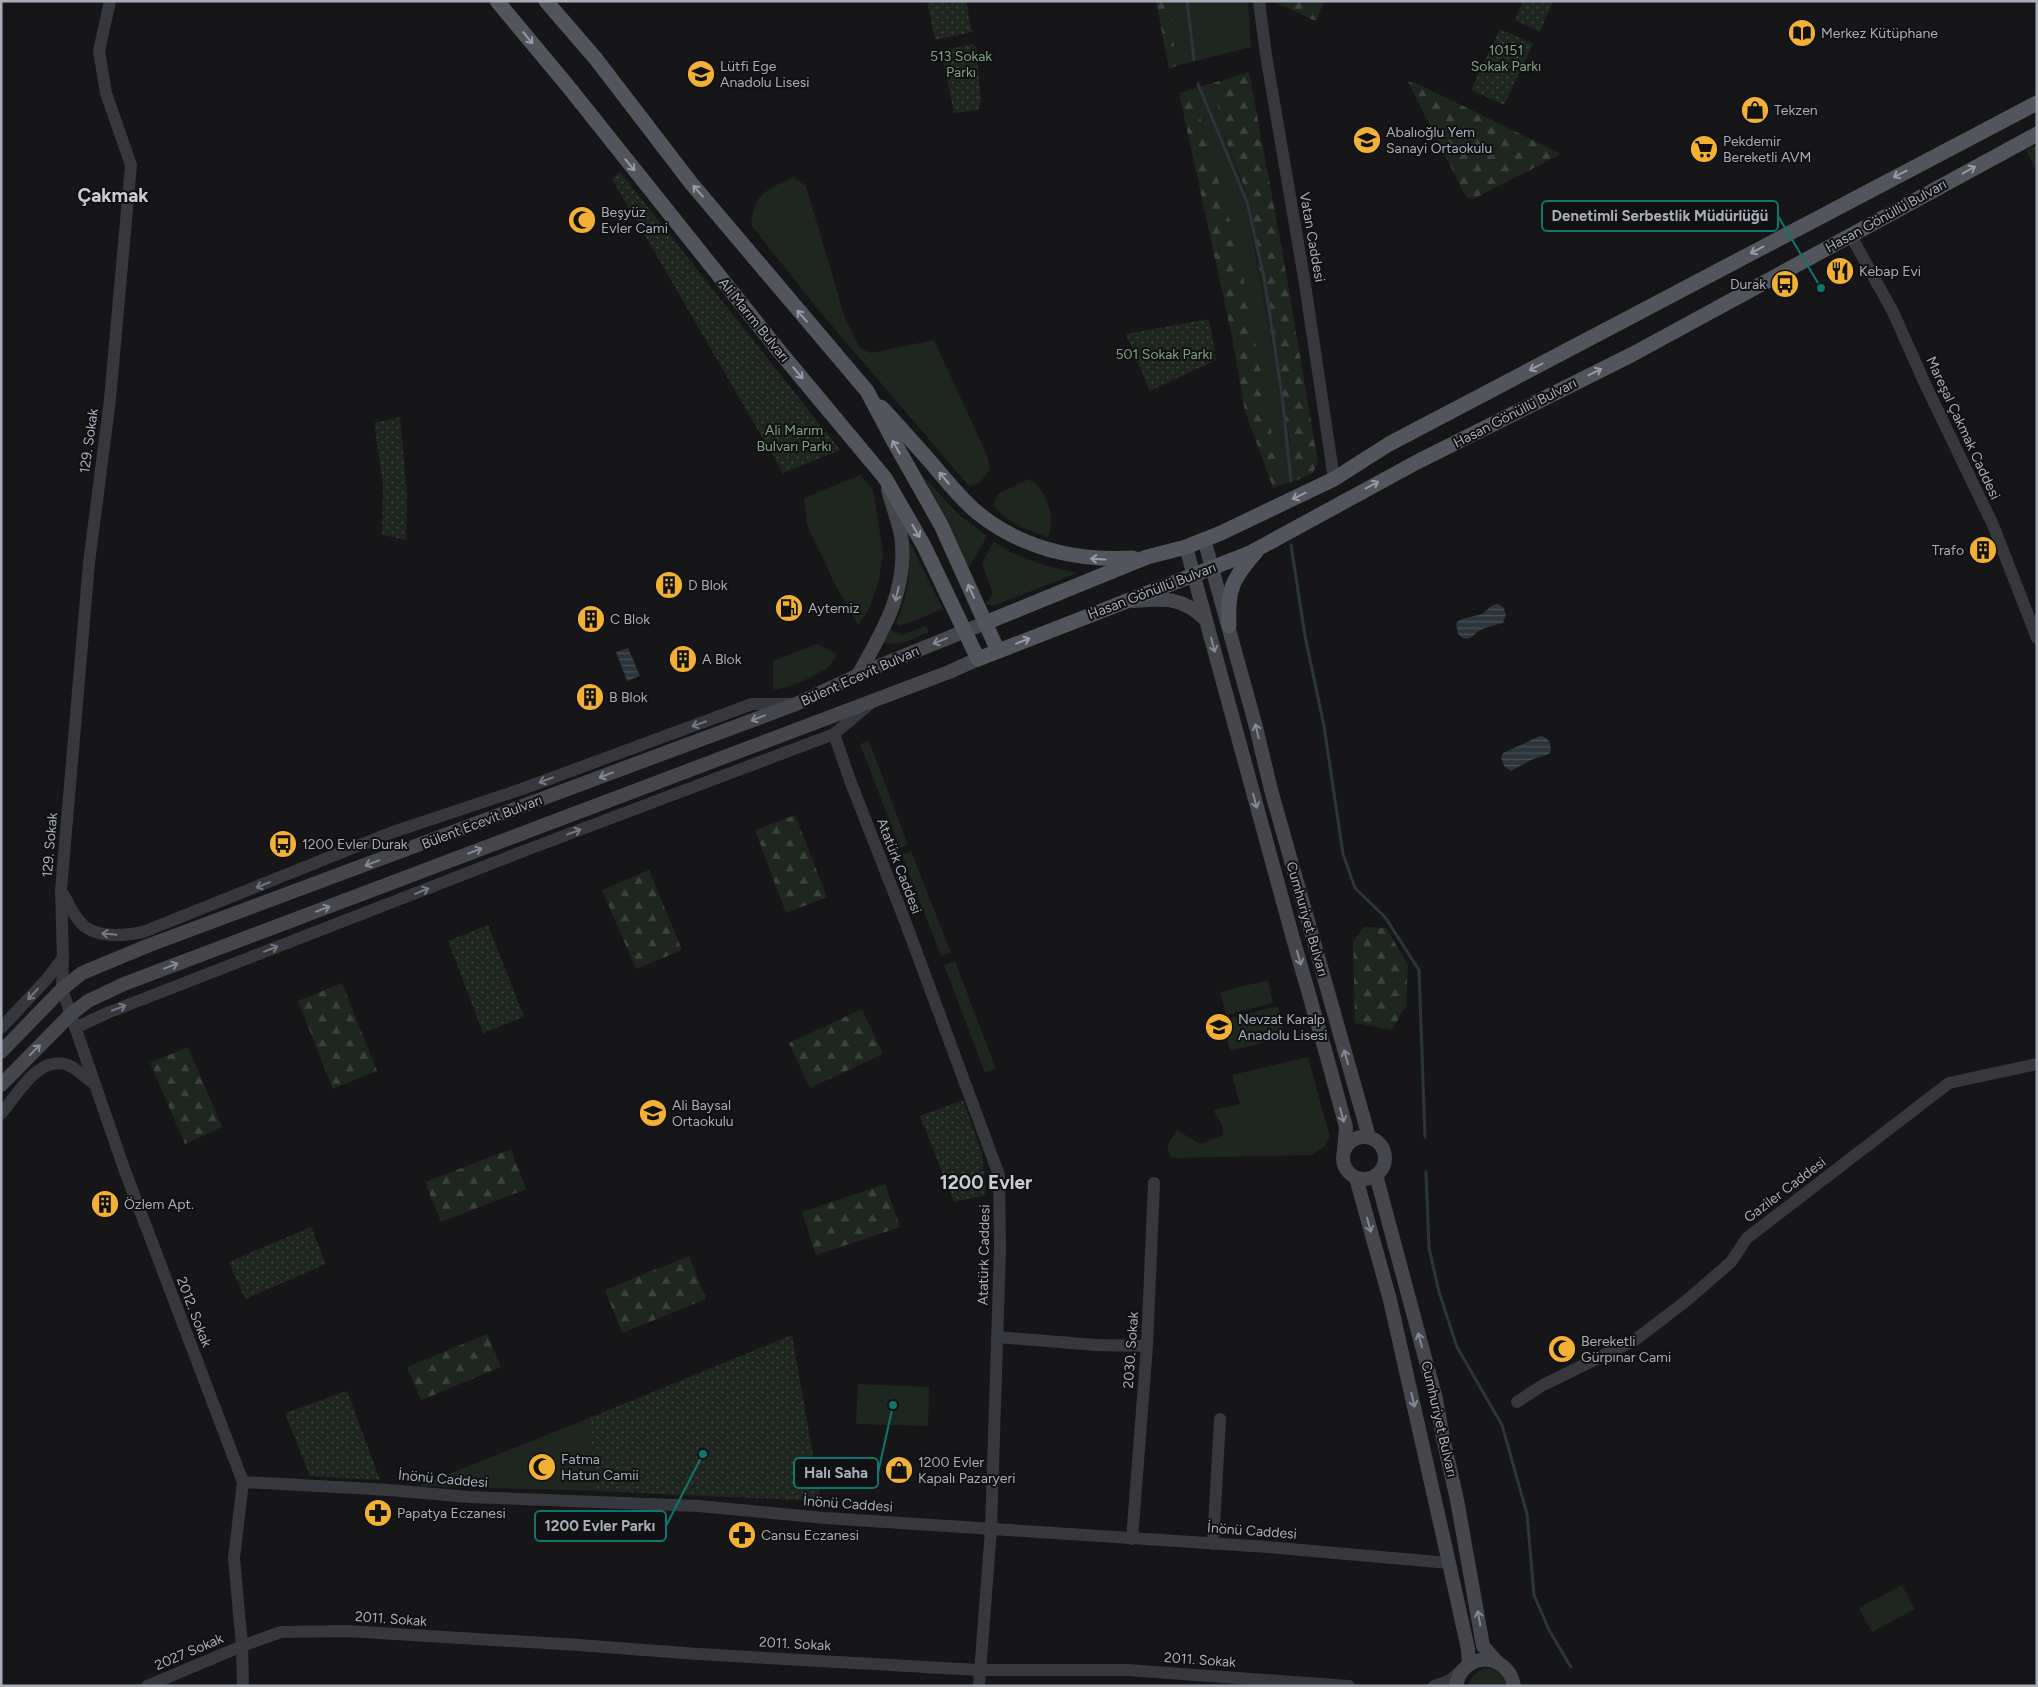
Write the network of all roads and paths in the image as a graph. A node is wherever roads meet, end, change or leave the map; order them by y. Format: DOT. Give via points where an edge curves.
graph roads {
  1 [pos="110,1"];
  2 [pos="497,1"];
  3 [pos="546,1"];
  4 [pos="556,1"];
  5 [pos="1259,1"];
  6 [pos="561,17"];
  7 [pos="2037,103"];
  8 [pos="2037,134"];
  9 [pos="1851,236"];
  10 [pos="867,391"];
  11 [pos="885,478"];
  12 [pos="1334,478"];
  13 [pos="1204,539"];
  14 [pos="1261,546"];
  15 [pos="1186,547"];
  16 [pos="1147,557"];
  17 [pos="1212,568"];
  18 [pos="1194,575"];
  19 [pos="1127,601"];
  20 [pos="1206,619"];
  21 [pos="985,623"];
  22 [pos="1228,626"];
  23 [pos="964,632"];
  24 [pos="2037,638"];
  25 [pos="998,651"];
  26 [pos="978,659"];
  27 [pos="858,675"];
  28 [pos="874,700"];
  29 [pos="796,704"];
  30 [pos="834,734"];
  31 [pos="61,890"];
  32 [pos="145,939"];
  33 [pos="64,958"];
  34 [pos="62,989"];
  35 [pos="71,1014"];
  36 [pos="1,1028"];
  37 [pos="75,1028"];
  38 [pos="1,1052"];
  39 [pos="2037,1064"];
  40 [pos="94,1084"];
  41 [pos="1,1085"];
  42 [pos="1,1114"];
  43 [pos="1369,1138"];
  44 [pos="1344,1150"];
  45 [pos="1376,1175"];
  46 [pos="1356,1178"];
  47 [pos="1154,1183"];
  48 [pos="997,1337"];
  49 [pos="1147,1346"];
  50 [pos="1516,1402"];
  51 [pos="1220,1419"];
  52 [pos="243,1482"];
  53 [pos="991,1529"];
  54 [pos="1132,1539"];
  55 [pos="1213,1544"];
  56 [pos="1450,1563"];
  57 [pos="242,1646"];
  58 [pos="1497,1662"];
  59 [pos="1466,1667"];
  60 [pos="979,1670"];
  61 [pos="147,1686"];
  62 [pos="243,1686"];
  63 [pos="979,1686"];
  64 [pos="1350,1686"];
  65 [pos="1434,1686"];
  66 [pos="1456,1686"];
  67 [pos="1514,1686"];
  1 -- 31 [label="street, 129. Sokak" via="99,51 106,93 131,165 110,399 89,563"];
  2 -- 11 [label="main road, Ali Marım Bulvarı, one-way"];
  3 -- 6 [label="main road"];
  4 -- 6 [label="street"];
  5 -- 12 [label="street, Vatan Caddesi"];
  10 -- 6 [label="main road, one-way" via="691,183"];
  7 -- 12 [label="main road, Hasan Gönüllü Bulvarı, one-way" via="1389,444"];
  9 -- 8 [label="main road, Hasan Gönüllü Bulvarı, one-way"];
  14 -- 9 [label="main road, Hasan Gönüllü Bulvarı, one-way" via="1417,462 1633,354"];
  9 -- 24 [label="street, Mareşal Çakmak Caddesi" via="1893,312 1993,526"];
  16 -- 10 [label="main road, one-way" via="1080,558 1045,549 1003,531 964,500"];
  21 -- 10 [label="main road, one-way" via="941,525"];
  11 -- 23 [label="main road, Ali Marım Bulvarı, one-way" via="924,546"];
  11 -- 27 [label="main road, one-way" via="901,535 902,570 888,622"];
  12 -- 13 [label="main road, Hasan Gönüllü Bulvarı, one-way"];
  13 -- 15 [label="main road, Hasan Gönüllü Bulvarı"];
  13 -- 17 [label="main road, Cumhuriyet Bulvarı"];
  14 -- 17 [label="main road, Hasan Gönüllü Bulvarı"];
  14 -- 22 [label="main road" via="1232,585"];
  15 -- 16 [label="main road, Hasan Gönüllü Bulvarı"];
  15 -- 18 [label="main road"];
  16 -- 21 [label="main road, Hasan Gönüllü Bulvarı"];
  17 -- 18 [label="main road, Hasan Gönüllü Bulvarı"];
  17 -- 22 [label="main road, Cumhuriyet Bulvarı"];
  18 -- 19 [label="main road, Hasan Gönüllü Bulvarı"];
  18 -- 20 [label="main road"];
  19 -- 20 [label="main road" via="1169,598 1187,604"];
  25 -- 19 [label="main road, Hasan Gönüllü Bulvarı, one-way"];
  20 -- 44 [label="main road, one-way" via="1346,1127"];
  21 -- 23 [label="main road, Bülent Ecevit Bulvarı"];
  21 -- 25 [label="main road"];
  43 -- 22 [label="main road, Cumhuriyet Bulvarı, one-way" via="1273,800"];
  23 -- 26 [label="main road, Ali Marım Bulvarı"];
  23 -- 27 [label="main road, Bülent Ecevit Bulvarı, one-way"];
  25 -- 26 [label="main road, Hasan Gönüllü Bulvarı"];
  26 -- 28 [label="main road, Bülent Ecevit Bulvarı"];
  27 -- 29 [label="main road, Bülent Ecevit Bulvarı"];
  28 -- 30 [label="street"];
  35 -- 28 [label="main road, Bülent Ecevit Bulvarı, one-way" via="88,1001 124,984"];
  29 -- 32 [label="main road, Bülent Ecevit Bulvarı, one-way"];
  29 -- 32 [label="street, one-way" via="752,704 522,789 390,833"];
  37 -- 30 [label="street, one-way" via="529,848"];
  30 -- 48 [label="street, Atatürk Caddesi" via="999,1175"];
  32 -- 31 [label="street, one-way" via="88,930"];
  31 -- 33 [label="street, 129. Sokak"];
  32 -- 34 [label="main road, Bülent Ecevit Bulvarı" via="82,973"];
  33 -- 34 [label="street, 2012. Sokak"];
  33 -- 36 [label="street, one-way"];
  34 -- 35 [label="street, 2012. Sokak"];
  34 -- 38 [label="main road, Bülent Ecevit Bulvarı"];
  35 -- 37 [label="street, 2012. Sokak"];
  41 -- 35 [label="main road, Bülent Ecevit Bulvarı, one-way"];
  37 -- 40 [label="street, 2012. Sokak"];
  39 -- 50 [label="street, Gaziler Caddesi" via="1949,1083 1747,1238 1731,1262 1635,1340"];
  40 -- 42 [label="street" via="66,1064 44,1066"];
  40 -- 52 [label="street, 2012. Sokak"];
  43 -- 44 [label="main road" via="1354,1139"];
  43 -- 45 [label="main road" via="1376,1140 1384,1152 1384,1166"];
  44 -- 46 [label="main road" via="1343,1164"];
  45 -- 46 [label="main road" via="1369,1179"];
  58 -- 45 [label="main road, Cumhuriyet Bulvarı, one-way" via="1484,1646 1436,1399"];
  46 -- 56 [label="main road, one-way" via="1390,1300"];
  47 -- 49 [label="street, 2030. Sokak"];
  48 -- 49 [label="street"];
  48 -- 53 [label="street, Atatürk Caddesi"];
  49 -- 54 [label="street, 2030. Sokak"];
  51 -- 55 [label="street"];
  52 -- 53 [label="street, İnönü Caddesi" via="469,1497 699,1506"];
  52 -- 57 [label="street, 2012. Sokak" via="234,1558"];
  53 -- 54 [label="street, İnönü Caddesi"];
  53 -- 60 [label="street, Atatürk Caddesi"];
  54 -- 55 [label="street, İnönü Caddesi"];
  55 -- 56 [label="street, İnönü Caddesi"];
  56 -- 59 [label="main road" via="1468,1648"];
  57 -- 60 [label="street, 2011. Sokak" via="281,1632 346,1631"];
  57 -- 61 [label="street, 2027 Sokak"];
  57 -- 62 [label="street, 2012. Sokak"];
  58 -- 59 [label="main road" via="1478,1660"];
  58 -- 67 [label="main road, Cumhuriyet Bulvarı" via="1511,1675"];
  59 -- 65 [label="street" via="1449,1681"];
  59 -- 66 [label="main road"];
  60 -- 63 [label="street, Atatürk Caddesi"];
  60 -- 64 [label="street, 2011. Sokak" via="1128,1670"];
}
